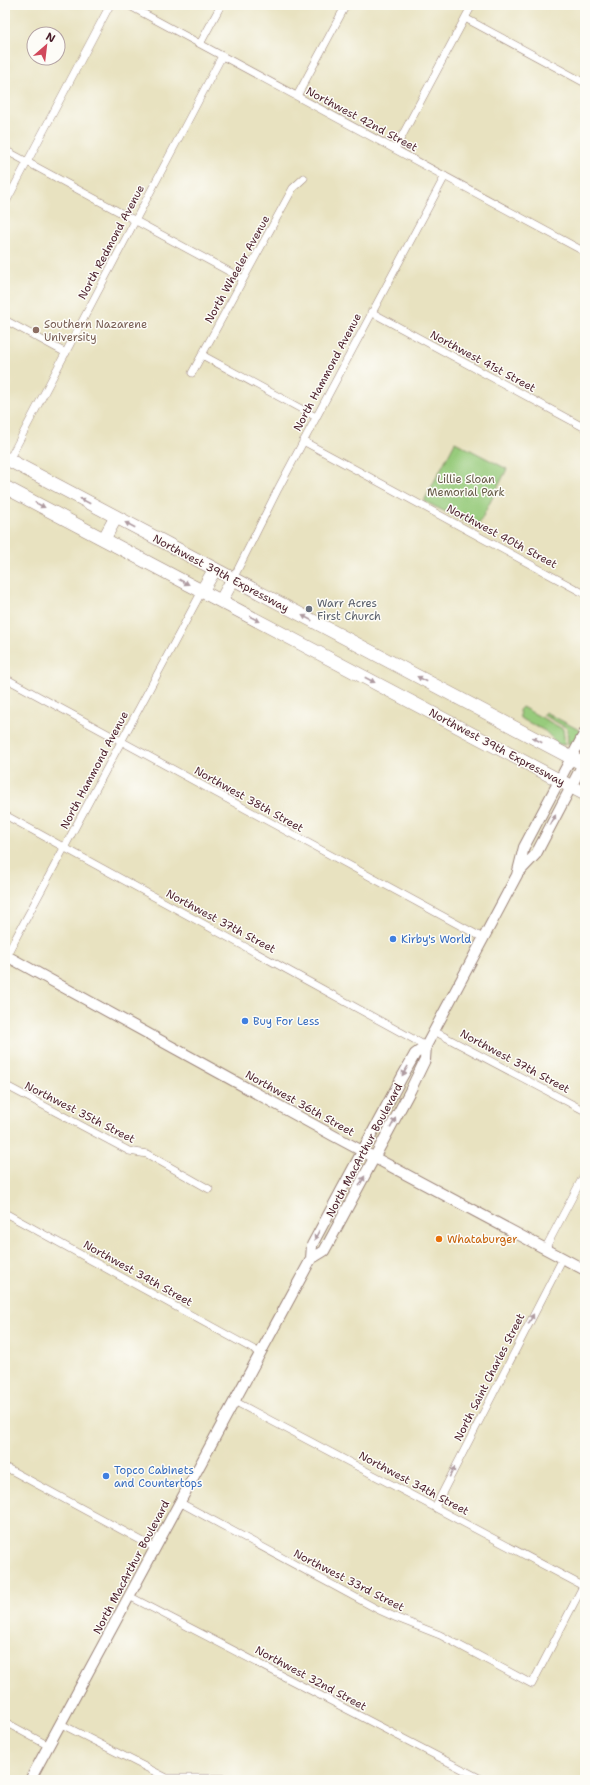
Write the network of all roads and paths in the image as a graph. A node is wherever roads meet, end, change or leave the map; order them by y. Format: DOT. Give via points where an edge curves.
graph roads {
  1 [pos="110,5"];
  2 [pos="128,5"];
  3 [pos="221,5"];
  4 [pos="346,5"];
  5 [pos="472,5"];
  6 [pos="465,18"];
  7 [pos="200,44"];
  8 [pos="222,56"];
  9 [pos="585,83"];
  10 [pos="297,96"];
  11 [pos="395,149"];
  12 [pos="5,150"];
  13 [pos="27,162"];
  14 [pos="444,176"];
  15 [pos="304,178"];
  16 [pos="5,204"];
  17 [pos="135,220"];
  18 [pos="585,252"];
  19 [pos="243,279"];
  20 [pos="371,312"];
  21 [pos="5,320"];
  22 [pos="66,353"];
  23 [pos="202,355"];
  24 [pos="192,373"];
  25 [pos="316,417"];
  26 [pos="585,428"];
  27 [pos="303,441"];
  28 [pos="6,461"];
  29 [pos="5,487"];
  30 [pos="116,517"];
  31 [pos="104,539"];
  32 [pos="215,569"];
  33 [pos="233,579"];
  34 [pos="202,591"];
  35 [pos="585,594"];
  36 [pos="221,601"];
  37 [pos="5,678"];
  38 [pos="585,732"];
  39 [pos="122,742"];
  40 [pos="571,758"];
  41 [pos="584,763"];
  42 [pos="559,780"];
  43 [pos="572,787"];
  44 [pos="585,794"];
  45 [pos="5,815"];
  46 [pos="65,848"];
  47 [pos="517,875"];
  48 [pos="483,938"];
  49 [pos="6,957"];
  50 [pos="434,1031"];
  51 [pos="426,1046"];
  52 [pos="5,1085"];
  53 [pos="585,1111"];
  54 [pos="362,1151"];
  55 [pos="375,1158"];
  56 [pos="585,1173"];
  57 [pos="209,1189"];
  58 [pos="5,1213"];
  59 [pos="545,1249"];
  60 [pos="563,1258"];
  61 [pos="311,1259"];
  62 [pos="585,1270"];
  63 [pos="260,1353"];
  64 [pos="234,1401"];
  65 [pos="5,1467"];
  66 [pos="180,1502"];
  67 [pos="435,1507"];
  68 [pos="155,1548"];
  69 [pos="583,1586"];
  70 [pos="129,1596"];
  71 [pos="5,1722"];
  72 [pos="61,1724"];
  73 [pos="49,1746"];
  74 [pos="30,1780"];
  75 [pos="239,1780"];
  76 [pos="482,1780"];
  1 -- 13 [label="street"];
  2 -- 7 [label="street, Northwest 42nd Street"];
  3 -- 7 [label="street"];
  4 -- 10 [label="street"];
  5 -- 6 [label="street"];
  6 -- 9 [label="street"];
  6 -- 11 [label="street"];
  7 -- 8 [label="street, Northwest 42nd Street"];
  8 -- 10 [label="street, Northwest 42nd Street"];
  8 -- 17 [label="street, North Redmond Avenue"];
  10 -- 11 [label="street, Northwest 42nd Street"];
  11 -- 14 [label="street, Northwest 42nd Street"];
  12 -- 13 [label="street"];
  13 -- 16 [label="street"];
  13 -- 17 [label="street"];
  14 -- 18 [label="street, Northwest 42nd Street"];
  14 -- 20 [label="street, North Hammond Avenue"];
  15 -- 19 [label="street, North Wheeler Avenue" via="293,188"];
  17 -- 19 [label="street"];
  17 -- 22 [label="street, North Redmond Avenue"];
  19 -- 23 [label="street, North Wheeler Avenue"];
  20 -- 25 [label="street, North Hammond Avenue"];
  20 -- 26 [label="street, Northwest 41st Street"];
  21 -- 22 [label="street"];
  22 -- 28 [label="street, North Redmond Avenue"];
  23 -- 24 [label="street, North Wheeler Avenue"];
  23 -- 25 [label="street"];
  25 -- 27 [label="street, North Hammond Avenue"];
  27 -- 33 [label="street, North Hammond Avenue"];
  27 -- 35 [label="street, Northwest 40th Street"];
  30 -- 28 [label="highway, Northwest 39th Expressway, one-way"];
  29 -- 31 [label="highway, Northwest 39th Expressway, one-way"];
  30 -- 31 [label="highway"];
  32 -- 30 [label="highway, Northwest 39th Expressway, one-way"];
  31 -- 34 [label="highway, Northwest 39th Expressway, one-way"];
  32 -- 33 [label="highway, Northwest 39th Expressway"];
  32 -- 34 [label="highway"];
  33 -- 36 [label="highway"];
  40 -- 33 [label="highway, Northwest 39th Expressway, one-way"];
  34 -- 36 [label="highway, Northwest 39th Expressway"];
  34 -- 39 [label="street, North Hammond Avenue"];
  36 -- 42 [label="highway, Northwest 39th Expressway, one-way"];
  37 -- 39 [label="street, Northwest 38th Street"];
  38 -- 40 [label="main road, North MacArthur Boulevard"];
  39 -- 46 [label="street, North Hammond Avenue"];
  39 -- 48 [label="street, Northwest 38th Street"];
  40 -- 41 [label="highway, Northwest 39th Expressway"];
  40 -- 42 [label="main road, North MacArthur Boulevard"];
  41 -- 43 [label="main road, North MacArthur Boulevard"];
  42 -- 43 [label="highway, Northwest 39th Expressway"];
  42 -- 47 [label="main road, North MacArthur Boulevard" via="524,847"];
  43 -- 44 [label="highway, Northwest 39th Expressway"];
  47 -- 43 [label="main road, North MacArthur Boulevard, one-way" via="536,854"];
  45 -- 46 [label="street, Northwest 37th Street"];
  46 -- 49 [label="street, North Hammond Avenue"];
  46 -- 51 [label="street, Northwest 37th Street"];
  47 -- 48 [label="main road, North MacArthur Boulevard"];
  48 -- 50 [label="main road, North MacArthur Boulevard"];
  49 -- 54 [label="main road, Northwest 36th Street"];
  50 -- 51 [label="main road, North MacArthur Boulevard"];
  50 -- 53 [label="street, Northwest 37th Street"];
  51 -- 54 [label="main road, North MacArthur Boulevard, one-way" via="415,1054"];
  55 -- 51 [label="main road, North MacArthur Boulevard, one-way" via="425,1060"];
  52 -- 57 [label="street, Northwest 35th Street" via="129,1151 147,1154"];
  54 -- 55 [label="main road, Northwest 36th Street"];
  54 -- 61 [label="main road, North MacArthur Boulevard, one-way" via="312,1245"];
  55 -- 59 [label="main road, Northwest 36th Street"];
  61 -- 55 [label="main road, North MacArthur Boulevard, one-way" via="324,1250"];
  56 -- 59 [label="street"];
  58 -- 63 [label="street, Northwest 34th Street"];
  59 -- 60 [label="main road, Northwest 36th Street"];
  60 -- 62 [label="main road, Northwest 36th Street"];
  67 -- 60 [label="street, North Saint Charles Street, one-way"];
  61 -- 63 [label="main road, North MacArthur Boulevard"];
  63 -- 64 [label="main road, North MacArthur Boulevard"];
  64 -- 66 [label="main road, North MacArthur Boulevard"];
  64 -- 67 [label="street, Northwest 34th Street"];
  65 -- 68 [label="street"];
  66 -- 68 [label="main road, North MacArthur Boulevard"];
  66 -- 69 [label="street, Northwest 33rd Street" via="377,1609 440,1635 532,1684"];
  67 -- 69 [label="street, Northwest 34th Street"];
  68 -- 70 [label="main road, North MacArthur Boulevard"];
  70 -- 72 [label="main road, North MacArthur Boulevard"];
  70 -- 76 [label="street, Northwest 32nd Street"];
  71 -- 73 [label="street"];
  72 -- 73 [label="main road, North MacArthur Boulevard"];
  72 -- 75 [label="street" via="167,1778"];
  73 -- 74 [label="main road, North MacArthur Boulevard"];
}
